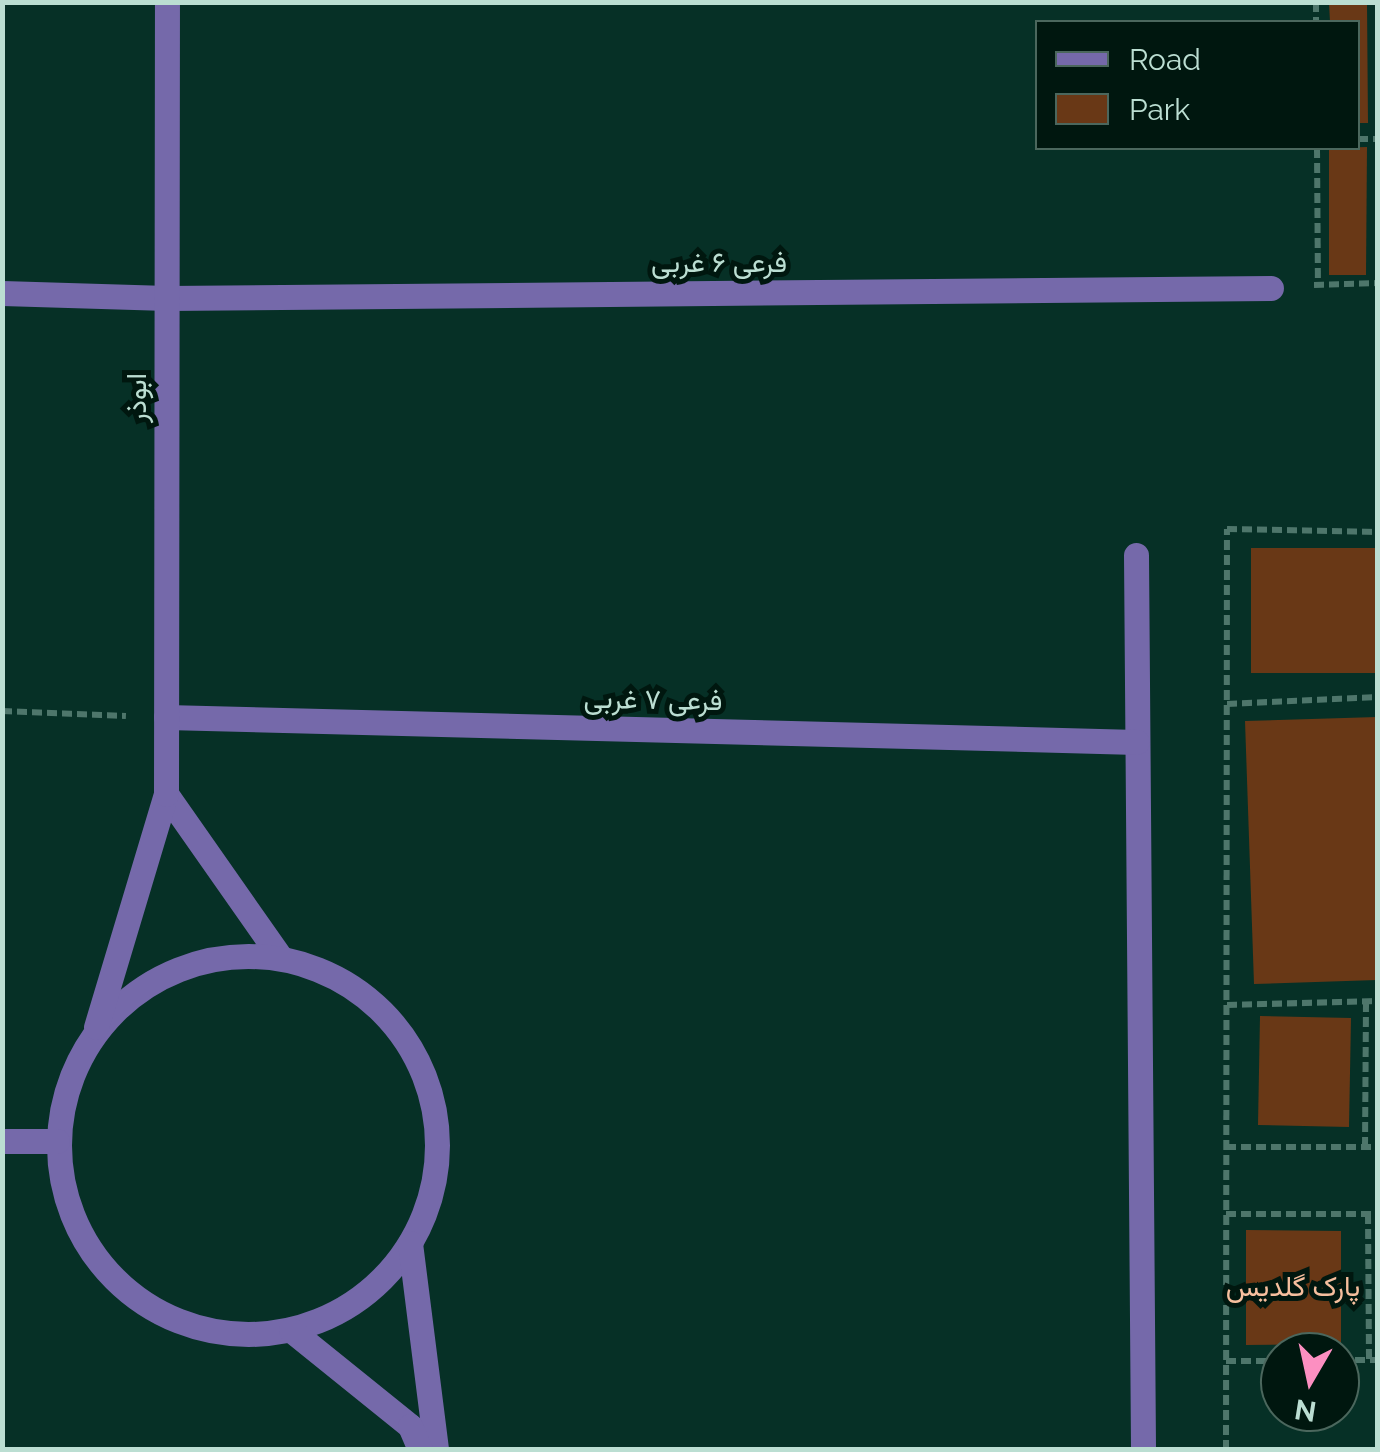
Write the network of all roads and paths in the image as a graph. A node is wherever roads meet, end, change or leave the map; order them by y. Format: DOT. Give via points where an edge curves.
graph roads {
  1 [pos="168,2"];
  2 [pos="1317,150"];
  3 [pos="1378,282"];
  4 [pos="1318,285"];
  5 [pos="1271,288"];
  6 [pos="2,293"];
  7 [pos="167,298"];
  8 [pos="1378,532"];
  9 [pos="1136,554"];
  10 [pos="1378,697"];
  11 [pos="1226,704"];
  12 [pos="2,711"];
  13 [pos="166,717"];
  14 [pos="1137,742"];
  15 [pos="166,794"];
  16 [pos="280,958"];
  17 [pos="1378,1000"];
  18 [pos="1366,1001"];
  19 [pos="1226,1005"];
  20 [pos="94,1032"];
  21 [pos="2,1140"];
  22 [pos="57,1141"];
  23 [pos="1226,1147"];
  24 [pos="1364,1147"];
  25 [pos="1378,1147"];
  26 [pos="1226,1214"];
  27 [pos="1368,1214"];
  28 [pos="1378,1214"];
  29 [pos="410,1244"];
  30 [pos="291,1330"];
  31 [pos="1260,1360"];
  32 [pos="1373,1360"];
  33 [pos="1226,1361"];
  34 [pos="420,1450"];
  35 [pos="436,1450"];
  36 [pos="1143,1450"];
  37 [pos="1226,1450"];
  1 -- 7 [label="street, ابوذر"];
  2 -- 4 [label="path"];
  3 -- 4 [label="path"];
  4 -- 5 [label="path"];
  5 -- 7 [label="street, فرعی ۶ غربی"];
  6 -- 7 [label="street, فرعی ۶ غربی"];
  7 -- 13 [label="street, ابوذر"];
  8 -- 11 [label="path" via="1227,529"];
  9 -- 14 [label="street"];
  10 -- 11 [label="path"];
  11 -- 19 [label="path"];
  12 -- 13 [label="path"];
  13 -- 14 [label="street, فرعی ۷ غربی"];
  13 -- 15 [label="street, ابوذر"];
  14 -- 36 [label="street"];
  15 -- 16 [label="street"];
  15 -- 20 [label="street, ابوذر"];
  16 -- 20 [label="street" via="227,956 176,968 130,994"];
  16 -- 29 [label="street" via="350,987 387,1016 422,1067 438,1126 434,1187"];
  17 -- 18 [label="path"];
  18 -- 19 [label="path"];
  18 -- 24 [label="path"];
  19 -- 23 [label="path"];
  20 -- 22 [label="street" via="67,1084"];
  21 -- 22 [label="street"];
  22 -- 30 [label="street" via="64,1198 89,1249 128,1292 178,1321 234,1334"];
  23 -- 24 [label="path"];
  23 -- 26 [label="path"];
  24 -- 25 [label="path"];
  26 -- 27 [label="path"];
  26 -- 33 [label="path"];
  27 -- 28 [label="path"];
  27 -- 32 [label="path"];
  29 -- 30 [label="street" via="379,1282 338,1312"];
  29 -- 35 [label="street"];
  30 -- 34 [label="street" via="410,1426"];
  31 -- 33 [label="path"];
  33 -- 37 [label="path"];
}
